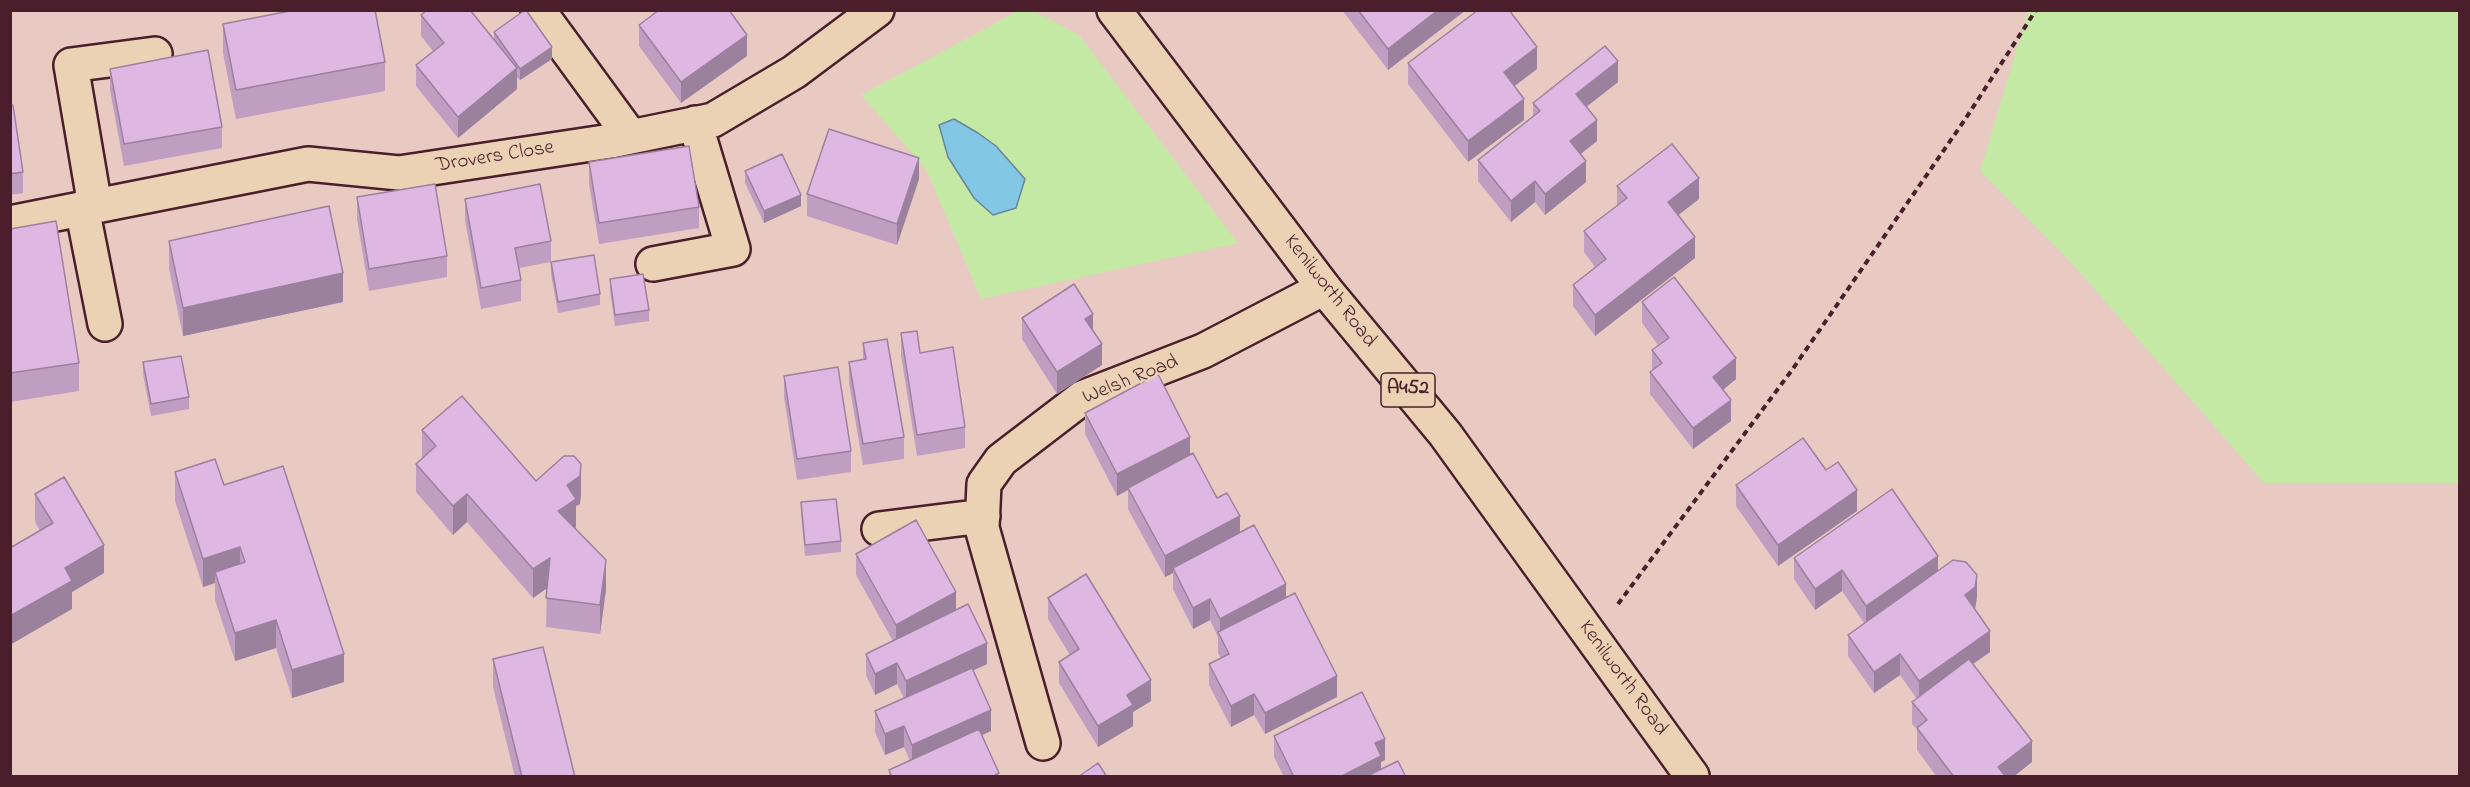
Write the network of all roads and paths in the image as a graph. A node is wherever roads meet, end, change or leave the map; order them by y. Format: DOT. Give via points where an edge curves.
graph roads {
  1 [pos="538,10"];
  2 [pos="877,10"];
  3 [pos="1114,10"];
  4 [pos="2036,10"];
  5 [pos="155,54"];
  6 [pos="695,123"];
  7 [pos="631,137"];
  8 [pos="89,207"];
  9 [pos="10,223"];
  10 [pos="653,264"];
  11 [pos="1324,288"];
  12 [pos="105,324"];
  13 [pos="983,516"];
  14 [pos="879,529"];
  15 [pos="1592,639"];
  16 [pos="1043,743"];
  17 [pos="1692,777"];
  1 -- 7 [label="main road"];
  2 -- 6 [label="main road, Drovers Close" via="794,72 713,120"];
  3 -- 11 [label="main road, Kenilworth Road / A452"];
  4 -- 15 [label="path" via="1792,370"];
  5 -- 8 [label="main road" via="71,65"];
  6 -- 7 [label="main road, Drovers Close"];
  6 -- 10 [label="main road" via="732,249"];
  7 -- 8 [label="main road, Drovers Close" via="399,173 308,164"];
  8 -- 9 [label="main road, Drovers Close"];
  8 -- 12 [label="main road"];
  11 -- 13 [label="main road, Welsh Road" via="1203,351 1082,398 1001,460 984,484"];
  11 -- 15 [label="main road, Kenilworth Road / A452" via="1445,434"];
  13 -- 14 [label="main road"];
  13 -- 16 [label="main road, Welsh Road" via="982,528"];
  15 -- 17 [label="main road, Kenilworth Road / A452"];
}
